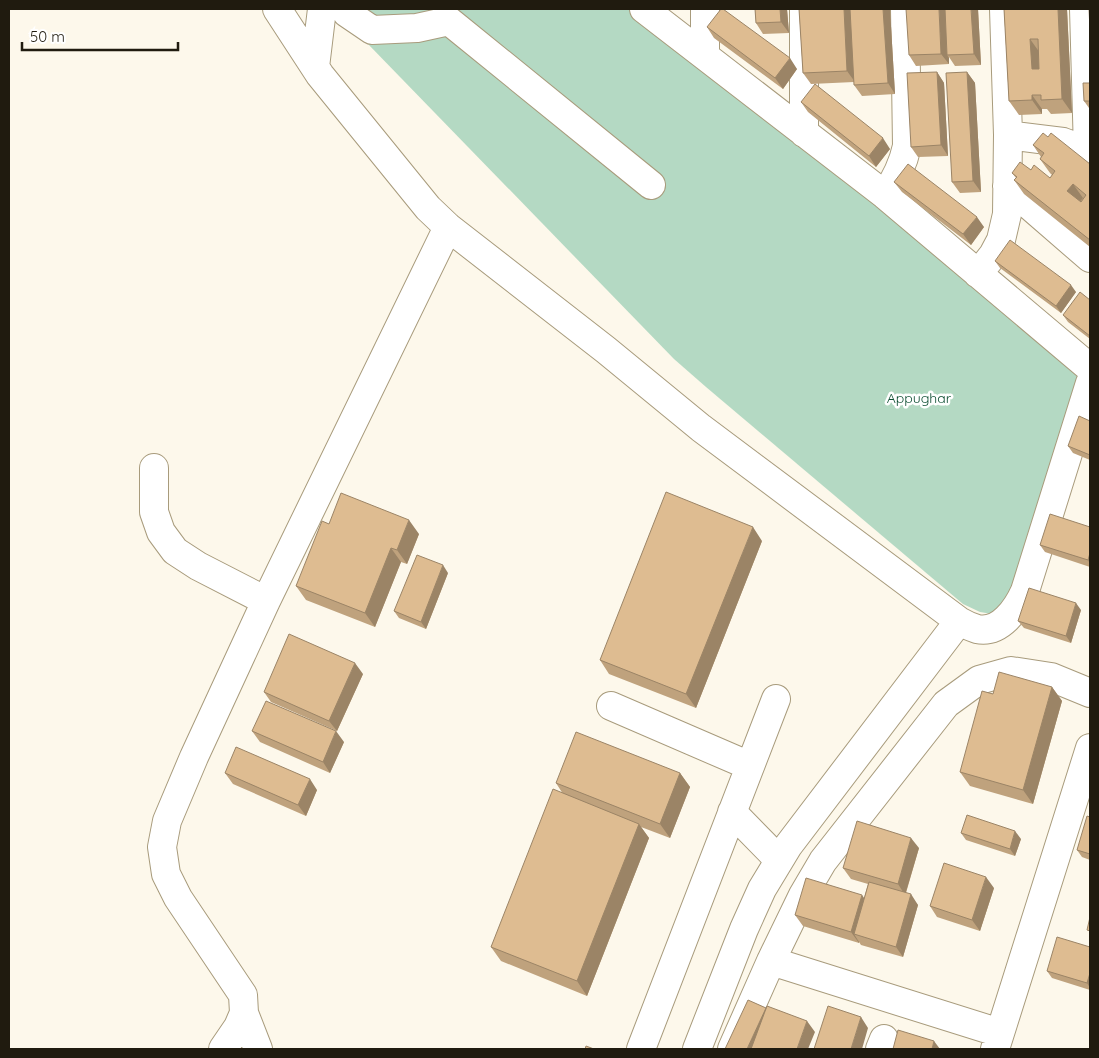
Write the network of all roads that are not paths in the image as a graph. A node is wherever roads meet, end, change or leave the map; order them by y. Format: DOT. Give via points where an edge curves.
graph roads {
  1 [pos="277,9"];
  2 [pos="322,9"];
  3 [pos="346,9"];
  4 [pos="644,9"];
  5 [pos="705,9"];
  6 [pos="804,9"];
  7 [pos="905,9"];
  8 [pos="1004,9"];
  9 [pos="1084,9"];
  10 [pos="705,56"];
  11 [pos="315,67"];
  12 [pos="804,133"];
  13 [pos="1008,135"];
  14 [pos="1089,152"];
  15 [pos="651,185"];
  16 [pos="1007,186"];
  17 [pos="885,195"];
  18 [pos="448,227"];
  19 [pos="1090,258"];
  20 [pos="978,274"];
  21 [pos="1090,368"];
  22 [pos="1090,383"];
  23 [pos="154,468"];
  24 [pos="266,601"];
  25 [pos="959,621"];
  26 [pos="1090,693"];
  27 [pos="776,699"];
  28 [pos="611,706"];
  29 [pos="1090,748"];
  30 [pos="750,766"];
  31 [pos="732,812"];
  32 [pos="780,860"];
  33 [pos="771,962"];
  34 [pos="244,1013"];
  35 [pos="998,1041"];
  36 [pos="223,1049"];
  37 [pos="258,1049"];
  38 [pos="641,1049"];
  39 [pos="698,1049"];
  40 [pos="732,1049"];
  1 -- 11 [label="street"];
  2 -- 11 [label="street"];
  3 -- 15 [label="street" via="372,30 417,28 449,21"];
  4 -- 10 [label="street"];
  5 -- 10 [label="street"];
  6 -- 12 [label="street"];
  7 -- 17 [label="street" via="908,146 898,176"];
  8 -- 13 [label="street"];
  9 -- 14 [label="street"];
  10 -- 12 [label="street"];
  11 -- 18 [label="street" via="428,208"];
  12 -- 17 [label="street"];
  13 -- 14 [label="street" via="1063,142"];
  13 -- 16 [label="street"];
  16 -- 19 [label="street"];
  16 -- 20 [label="street" via="1007,214 1001,240"];
  17 -- 20 [label="street"];
  18 -- 24 [label="street"];
  18 -- 25 [label="street" via="701,428"];
  20 -- 21 [label="street"];
  22 -- 25 [label="street" via="1026,591 1018,607 995,627 978,629"];
  23 -- 24 [label="street" via="154,512 161,532 175,551"];
  24 -- 34 [label="street" via="194,757 168,821 162,847 166,874 243,995"];
  25 -- 32 [label="street"];
  26 -- 33 [label="street" via="1051,677 1011,671 979,680 946,704 824,861 803,894"];
  27 -- 30 [label="street"];
  28 -- 30 [label="street"];
  29 -- 35 [label="street"];
  30 -- 31 [label="street"];
  31 -- 32 [label="street"];
  31 -- 38 [label="street"];
  32 -- 39 [label="street" via="762,889 744,929"];
  33 -- 35 [label="street"];
  33 -- 40 [label="street"];
  34 -- 36 [label="street"];
  34 -- 37 [label="street"];
}
